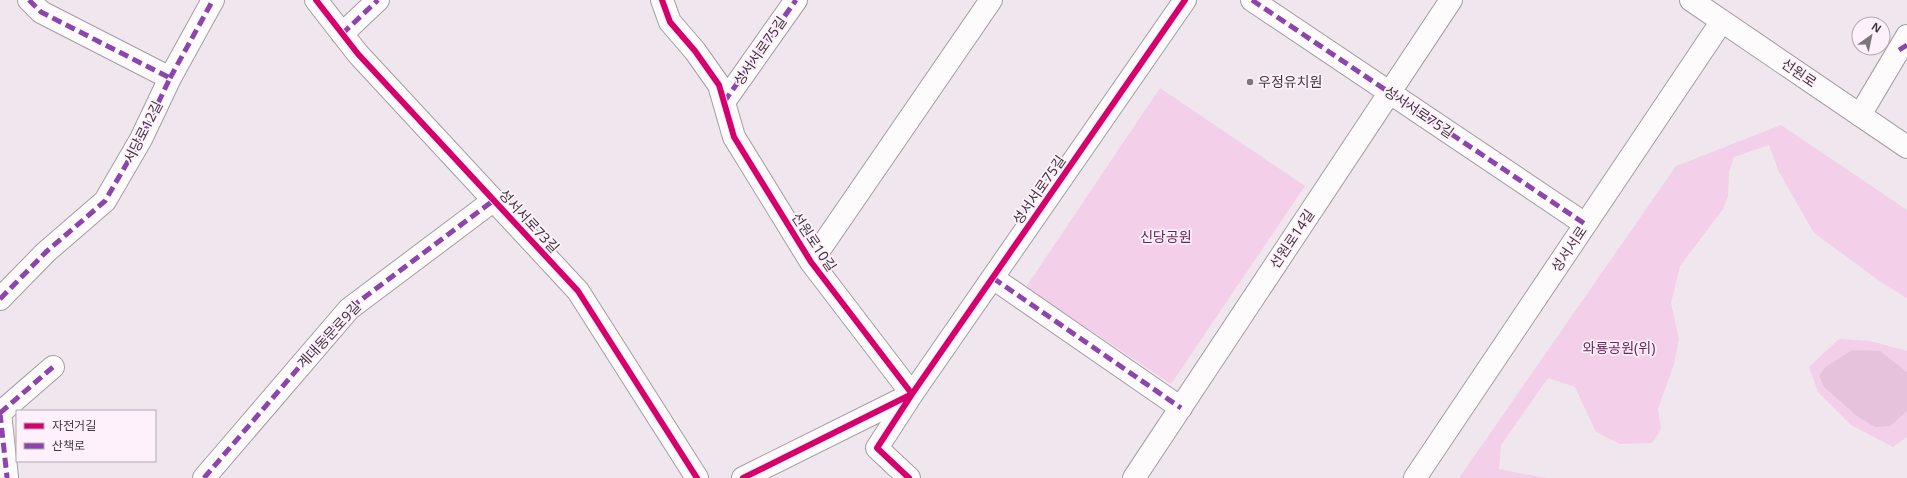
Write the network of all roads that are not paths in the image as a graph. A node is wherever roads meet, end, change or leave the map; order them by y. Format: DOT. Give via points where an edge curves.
graph roads {
  1 [pos="29,0"];
  2 [pos="212,0"];
  3 [pos="316,0"];
  4 [pos="378,0"];
  5 [pos="662,0"];
  6 [pos="796,0"];
  7 [pos="991,0"];
  8 [pos="1185,0"];
  9 [pos="1252,0"];
  10 [pos="1451,0"];
  11 [pos="1691,0"];
  12 [pos="1722,21"];
  13 [pos="342,34"];
  14 [pos="1907,36"];
  15 [pos="170,78"];
  16 [pos="1390,92"];
  17 [pos="724,102"];
  18 [pos="1860,115"];
  19 [pos="1907,147"];
  20 [pos="494,200"];
  21 [pos="1585,224"];
  22 [pos="811,262"];
  23 [pos="993,278"];
  24 [pos="0,298"];
  25 [pos="52,367"];
  26 [pos="912,394"];
  27 [pos="1181,408"];
  28 [pos="0,413"];
  29 [pos="5,478"];
  30 [pos="204,478"];
  31 [pos="697,478"];
  32 [pos="743,478"];
  33 [pos="909,478"];
  34 [pos="1134,478"];
  35 [pos="1416,478"];
  1 -- 15 [label="street" via="41,12"];
  2 -- 15 [label="street"];
  3 -- 13 [label="street, 성서서로73길"];
  4 -- 13 [label="street"];
  5 -- 17 [label="street, 선원로10길" via="670,22 719,85"];
  6 -- 17 [label="street, 성서서로75길"];
  7 -- 22 [label="street"];
  8 -- 23 [label="street, 성서서로75길"];
  9 -- 16 [label="street, 성서서로75길"];
  10 -- 16 [label="street, 선원로14길"];
  11 -- 12 [label="street, 선원로"];
  12 -- 18 [label="street, 선원로"];
  12 -- 21 [label="street, 성서서로"];
  13 -- 20 [label="street, 성서서로73길"];
  14 -- 18 [label="street"];
  15 -- 24 [label="street, 서당로12길" via="142,139 105,202 46,252"];
  16 -- 21 [label="street, 성서서로75길"];
  16 -- 27 [label="street, 선원로14길"];
  17 -- 22 [label="street, 선원로10길" via="734,137"];
  18 -- 19 [label="street, 선원로"];
  20 -- 30 [label="street, 계대동문로9길" via="349,309"];
  20 -- 31 [label="street, 성서서로73길" via="578,291"];
  21 -- 35 [label="street, 성서서로"];
  22 -- 26 [label="street, 선원로10길"];
  23 -- 26 [label="street, 성서서로75길"];
  23 -- 27 [label="street"];
  25 -- 28 [label="street"];
  26 -- 32 [label="street"];
  26 -- 33 [label="street" via="877,448"];
  27 -- 34 [label="street, 선원로14길"];
  28 -- 29 [label="street" via="7,476"];
}
